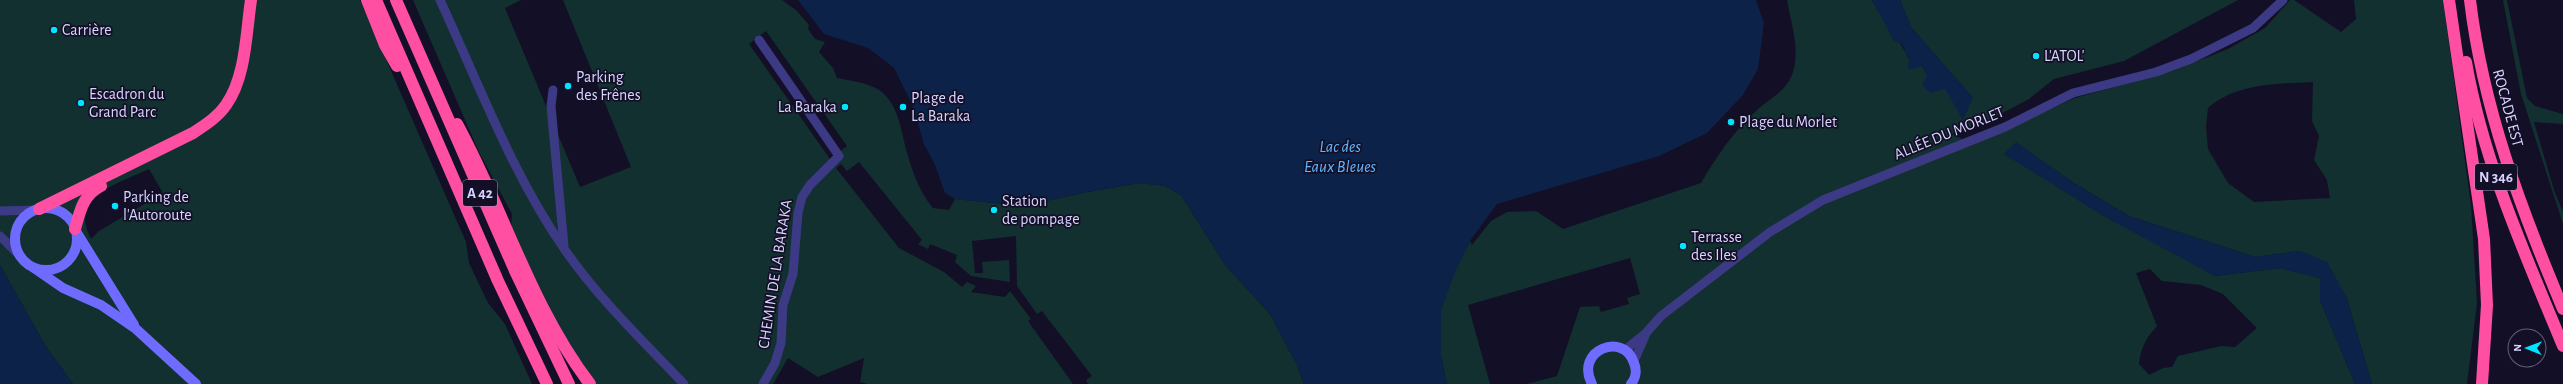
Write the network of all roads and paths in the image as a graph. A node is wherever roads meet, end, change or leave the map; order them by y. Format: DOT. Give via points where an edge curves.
graph roads {
  1 [pos="251,0"];
  2 [pos="256,0"];
  3 [pos="366,0"];
  4 [pos="376,0"];
  5 [pos="396,0"];
  6 [pos="440,0"];
  7 [pos="2283,0"];
  8 [pos="2449,0"];
  9 [pos="2456,0"];
  10 [pos="2470,0"];
  11 [pos="759,40"];
  12 [pos="419,53"];
  13 [pos="554,90"];
  14 [pos="428,123"];
  15 [pos="38,210"];
  16 [pos="0,212"];
  17 [pos="76,230"];
  18 [pos="0,236"];
  19 [pos="564,249"];
  20 [pos="21,257"];
  21 [pos="34,268"];
  22 [pos="2563,309"];
  23 [pos="136,329"];
  24 [pos="1646,333"];
  25 [pos="2563,346"];
  26 [pos="1625,350"];
  27 [pos="1634,361"];
  28 [pos="1588,373"];
  29 [pos="196,384"];
  30 [pos="547,384"];
  31 [pos="569,384"];
  32 [pos="590,384"];
  33 [pos="684,384"];
  34 [pos="763,384"];
  35 [pos="1582,384"];
  36 [pos="1592,384"];
  37 [pos="1631,384"];
  38 [pos="2482,384"];
  1 -- 15 [label="highway" via="239,78 226,105 213,120 193,133"];
  2 -- 17 [label="highway" via="243,79 230,108 215,123 193,137 93,190 80,208"];
  3 -- 14 [label="highway" via="385,44"];
  4 -- 14 [label="highway, A 42"];
  5 -- 12 [label="highway, A 42"];
  6 -- 19 [label="street" via="520,173"];
  7 -- 24 [label="street, ALLÉE DU MORLET" via="2252,28 2191,59 2149,74 2073,93 2005,127 1823,200 1770,232 1661,316"];
  8 -- 38 [label="highway" via="2484,239 2487,305"];
  9 -- 25 [label="highway, N 346" via="2468,73 2492,166"];
  10 -- 22 [label="highway, ROCADE EST / N 346" via="2481,68 2503,153 2522,208"];
  11 -- 34 [label="street, CHEMIN DE LA BARAKA" via="839,156 810,185 802,197 798,213 793,274 783,305 781,343 775,363"];
  12 -- 31 [label="highway, A 42" via="516,273"];
  12 -- 32 [label="highway" via="466,140 543,310 563,347"];
  13 -- 19 [label="street" via="551,106"];
  14 -- 30 [label="highway, A 42"];
  15 -- 16 [label="street"];
  15 -- 17 [label="street" via="53,209 65,215"];
  15 -- 20 [label="street" via="23,219 16,234 15,242"];
  17 -- 21 [label="street" via="76,248 67,263 51,270"];
  17 -- 23 [label="street"];
  18 -- 20 [label="street"];
  19 -- 33 [label="street" via="592,286"];
  20 -- 21 [label="street"];
  21 -- 23 [label="street" via="63,288 101,305"];
  23 -- 29 [label="street"];
  24 -- 26 [label="street, ALLÉE DU MORLET"];
  24 -- 27 [label="street, ALLÉE DU MORLET"];
  26 -- 27 [label="street"];
  26 -- 28 [label="street" via="1614,346 1602,349 1590,361"];
  27 -- 37 [label="street" via="1636,371"];
  28 -- 35 [label="street"];
  28 -- 36 [label="street"];
}
